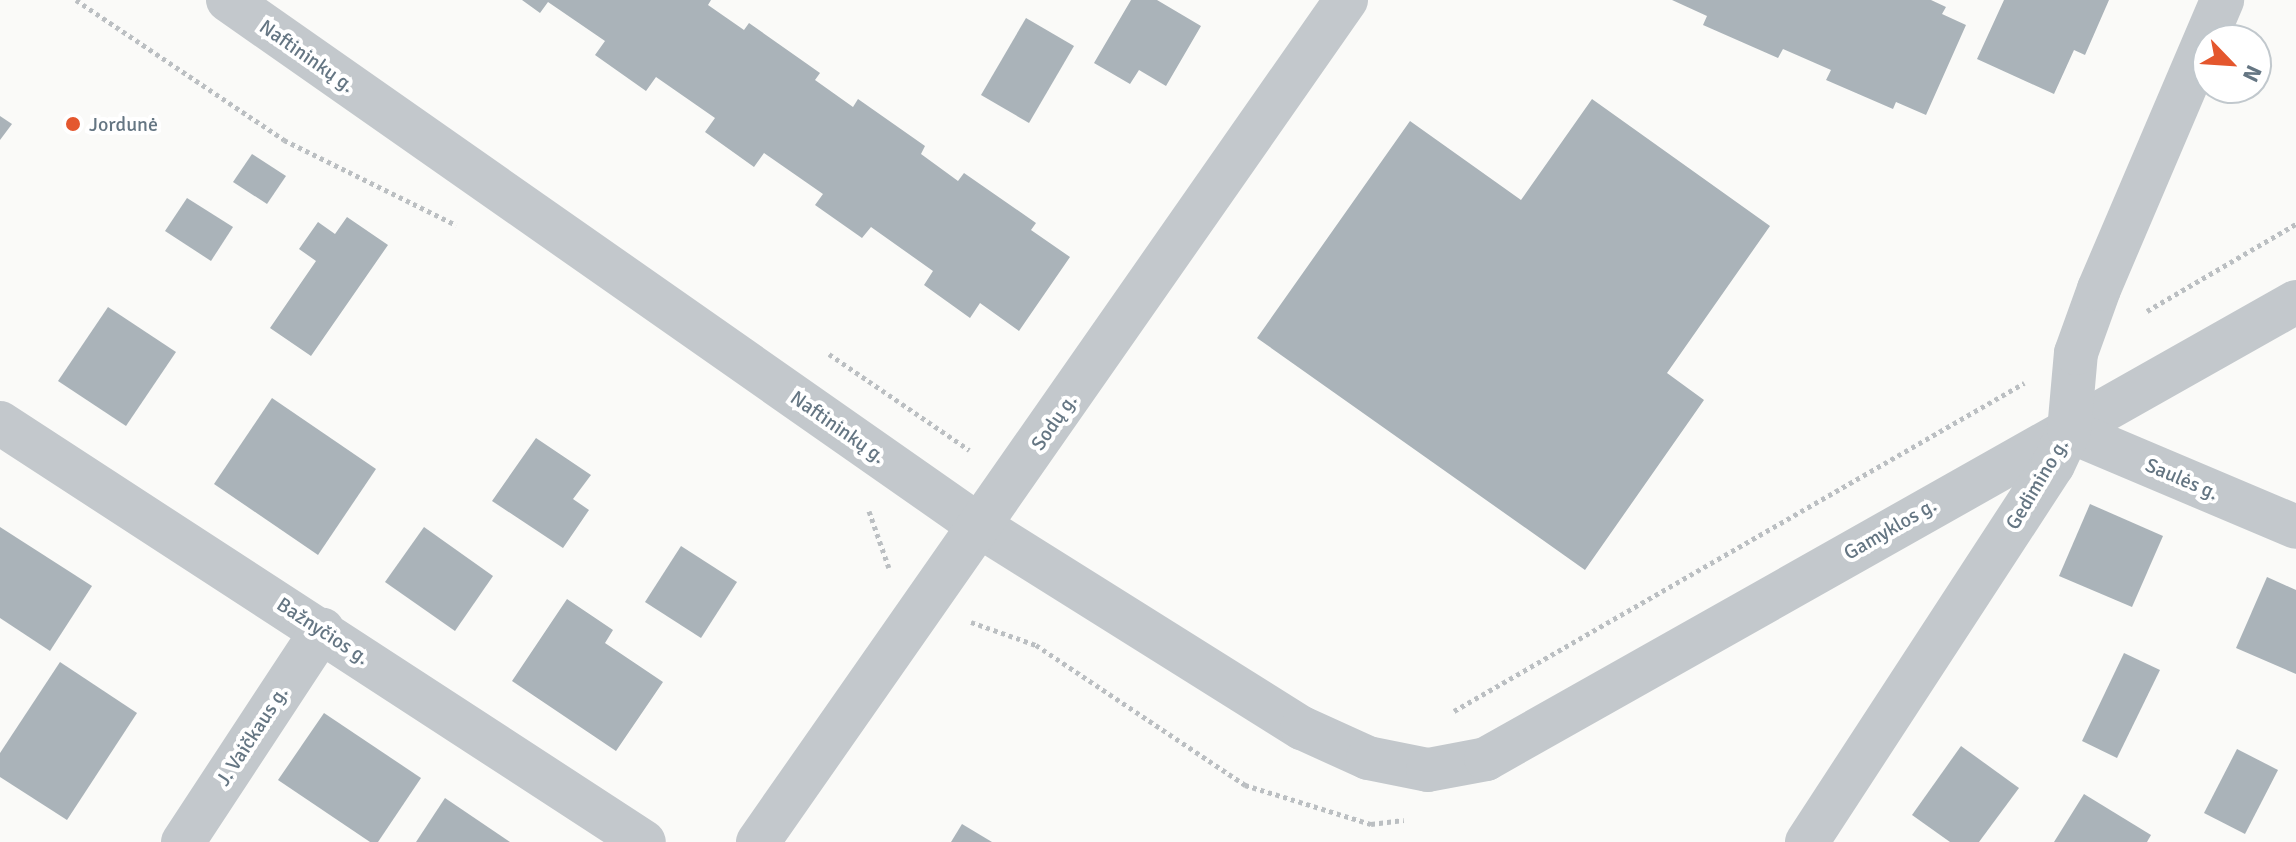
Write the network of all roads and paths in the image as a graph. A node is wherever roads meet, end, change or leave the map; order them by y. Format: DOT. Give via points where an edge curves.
graph roads {
  1 [pos="228,0"];
  2 [pos="2222,0"];
  3 [pos="1344,1"];
  4 [pos="2296,224"];
  5 [pos="2296,302"];
  6 [pos="2145,313"];
  7 [pos="824,351"];
  8 [pos="2076,353"];
  9 [pos="0,423"];
  10 [pos="2069,431"];
  11 [pos="1013,481"];
  12 [pos="981,527"];
  13 [pos="2296,527"];
  14 [pos="322,630"];
  15 [pos="1447,715"];
  16 [pos="1486,759"];
  17 [pos="183,842"];
  18 [pos="644,842"];
  19 [pos="758,842"];
  20 [pos="1807,842"];
  1 -- 12 [label="street, Naftininkų g."];
  2 -- 8 [label="street, Gedimino g."];
  3 -- 11 [label="street, Sodų g."];
  4 -- 6 [label="path"];
  5 -- 10 [label="street, Gamyklos g."];
  7 -- 11 [label="path"];
  8 -- 10 [label="street, Gedimino g."];
  8 -- 15 [label="path"];
  9 -- 14 [label="street, Bažnyčios g."];
  10 -- 13 [label="street, Saulės g."];
  10 -- 16 [label="street, Gamyklos g."];
  10 -- 20 [label="street, Gedimino g." via="2053,465"];
  11 -- 12 [label="street, Sodų g."];
  12 -- 16 [label="street, Naftininkų g." via="1302,728 1368,758 1428,770"];
  12 -- 19 [label="street, Sodų g."];
  14 -- 17 [label="street, J. Vaičkaus g."];
  14 -- 18 [label="street, Bažnyčios g."];
}
